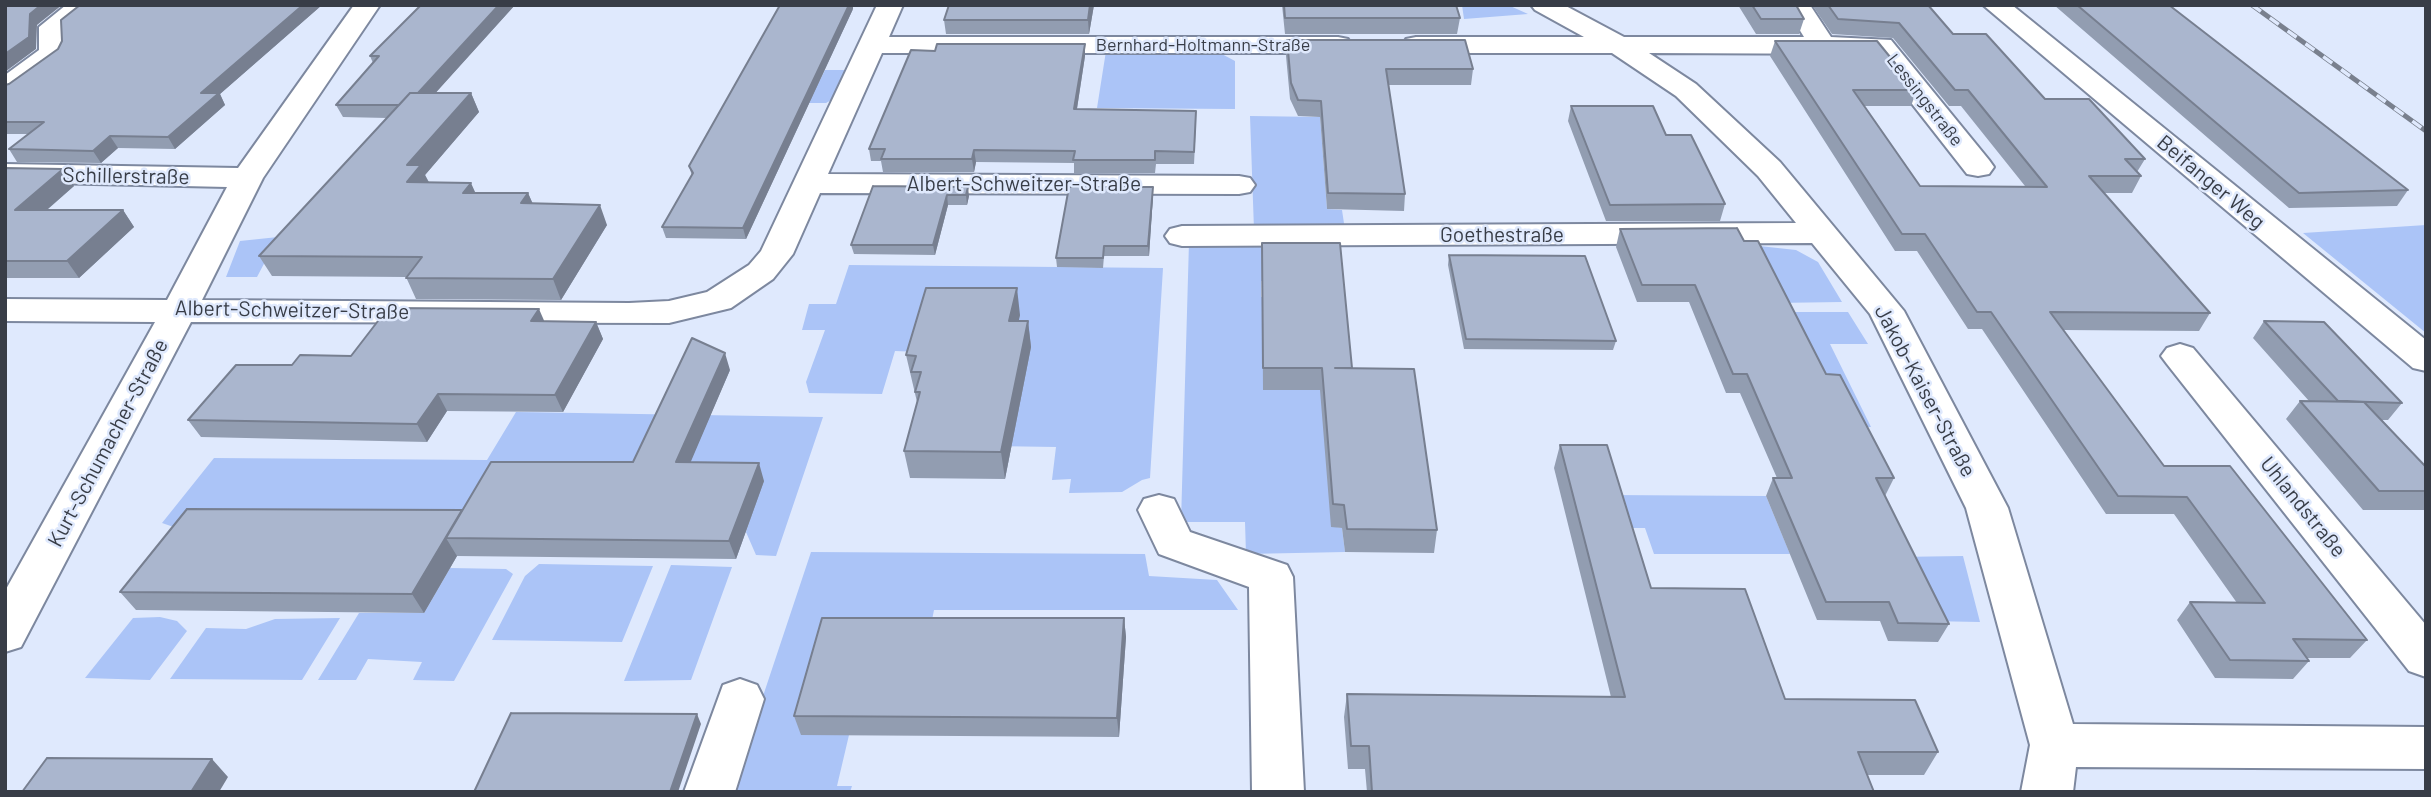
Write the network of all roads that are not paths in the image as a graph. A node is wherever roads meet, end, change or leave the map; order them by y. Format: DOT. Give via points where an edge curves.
graph roads {
  1 [pos="84,5"];
  2 [pos="367,5"];
  3 [pos="890,5"];
  4 [pos="1544,5"];
  5 [pos="1797,5"];
  6 [pos="1996,5"];
  7 [pos="1617,44"];
  8 [pos="873,45"];
  9 [pos="1823,45"];
  10 [pos="5,89"];
  11 [pos="1978,167"];
  12 [pos="5,173"];
  13 [pos="247,178"];
  14 [pos="809,183"];
  15 [pos="1239,186"];
  16 [pos="1822,233"];
  17 [pos="1182,236"];
  18 [pos="180,309"];
  19 [pos="5,310"];
  20 [pos="2180,356"];
  21 [pos="2426,359"];
  22 [pos="1159,510"];
  23 [pos="5,634"];
  24 [pos="2426,658"];
  25 [pos="740,699"];
  26 [pos="2426,748"];
  27 [pos="2051,768"];
  28 [pos="709,792"];
  29 [pos="1278,792"];
  1 -- 10 [label="street" via="52,27 53,53"];
  2 -- 13 [label="street, Kurt-Schumacher-Straße"];
  3 -- 8 [label="street, Albert-Schweitzer-Straße"];
  4 -- 7 [label="street, Jakob-Kaiser-Straße"];
  5 -- 9 [label="street"];
  6 -- 21 [label="street, Beifanger Weg"];
  7 -- 8 [label="street, Bernhard-Holtmann-Straße"];
  7 -- 9 [label="street, Lessingstraße"];
  7 -- 16 [label="street, Jakob-Kaiser-Straße" via="1686,90 1769,169"];
  8 -- 14 [label="street, Albert-Schweitzer-Straße"];
  9 -- 11 [label="street, Lessingstraße" via="1881,46"];
  12 -- 13 [label="street, Schillerstraße"];
  13 -- 18 [label="street, Kurt-Schumacher-Straße"];
  14 -- 15 [label="street, Albert-Schweitzer-Straße"];
  14 -- 18 [label="street, Albert-Schweitzer-Straße" via="776,254 761,272 719,300 694,308 629,314"];
  16 -- 17 [label="street, Goethestraße"];
  16 -- 27 [label="street, Jakob-Kaiser-Straße" via="1886,311 1987,508"];
  18 -- 19 [label="street, Albert-Schweitzer-Straße"];
  18 -- 23 [label="street, Kurt-Schumacher-Straße"];
  20 -- 24 [label="street, Uhlandstraße"];
  22 -- 29 [label="street" via="1174,542 1271,577"];
  25 -- 28 [label="street"];
  26 -- 27 [label="street"];
}
